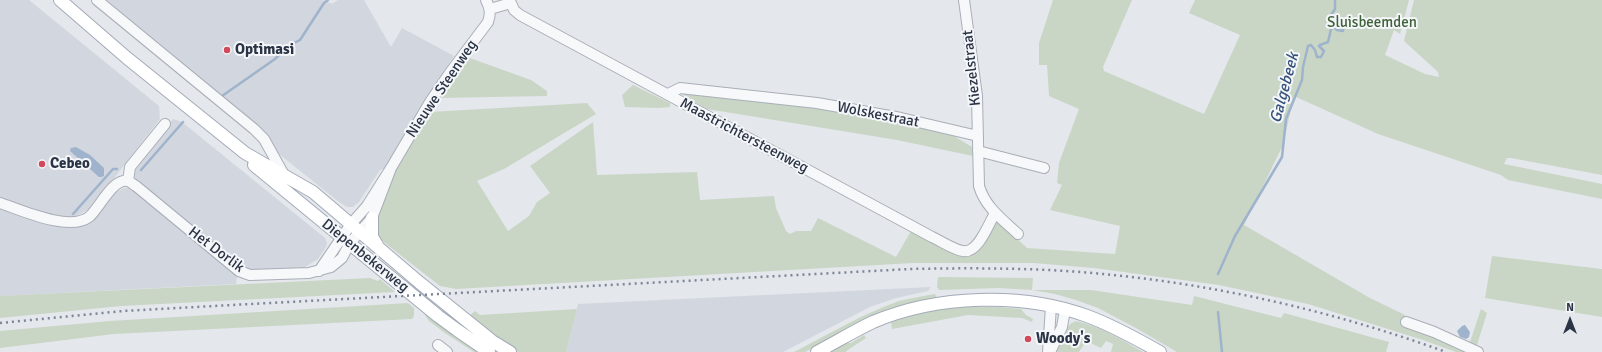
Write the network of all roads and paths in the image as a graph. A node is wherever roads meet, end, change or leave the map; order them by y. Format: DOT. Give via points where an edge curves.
graph roads {
  1 [pos="60,0"];
  2 [pos="97,0"];
  3 [pos="964,0"];
  4 [pos="511,2"];
  5 [pos="488,4"];
  6 [pos="668,94"];
  7 [pos="165,124"];
  8 [pos="978,136"];
  9 [pos="978,151"];
  10 [pos="245,153"];
  11 [pos="391,168"];
  12 [pos="1044,168"];
  13 [pos="284,175"];
  14 [pos="128,181"];
  15 [pos="0,204"];
  16 [pos="995,213"];
  17 [pos="372,218"];
  18 [pos="355,228"];
  19 [pos="1018,234"];
  20 [pos="346,240"];
  21 [pos="380,250"];
  22 [pos="1051,306"];
  23 [pos="1065,310"];
  24 [pos="1406,322"];
  25 [pos="438,344"];
  26 [pos="447,352"];
  27 [pos="490,352"];
  28 [pos="510,352"];
  29 [pos="817,352"];
  30 [pos="1049,352"];
  31 [pos="1160,352"];
  32 [pos="1478,352"];
  1 -- 10 [label="main road, Diepenbekerweg"];
  2 -- 13 [label="street" via="254,129 264,139"];
  3 -- 8 [label="street, Kiezelstraat" via="977,96"];
  4 -- 5 [label="street, Maastrichtersteenweg"];
  4 -- 6 [label="street, Maastrichtersteenweg" via="514,10 520,15"];
  5 -- 11 [label="street, Nieuwe Steenweg" via="488,22 430,102"];
  6 -- 8 [label="street, Wolskestraat" via="680,88 817,103 901,118"];
  6 -- 16 [label="street, Maastrichtersteenweg" via="932,237 964,251 976,247"];
  7 -- 14 [label="street" via="130,167"];
  8 -- 9 [label="street"];
  9 -- 12 [label="street"];
  9 -- 16 [label="street" via="979,186"];
  10 -- 13 [label="main road, Diepenbekerweg"];
  10 -- 20 [label="main road, Diepenbekerweg" via="250,162"];
  11 -- 17 [label="street, Nieuwe Steenweg"];
  11 -- 18 [label="street, Nieuwe Steenweg"];
  13 -- 18 [label="main road, Diepenbekerweg" via="313,192"];
  14 -- 15 [label="street" via="120,182 88,217 77,222 60,222"];
  14 -- 20 [label="street, Het Dorlik" via="238,271 250,275 319,271"];
  16 -- 19 [label="street"];
  17 -- 18 [label="street, Nieuwe Steenweg"];
  17 -- 21 [label="main road" via="372,237"];
  18 -- 20 [label="street, Het Dorlik"];
  18 -- 21 [label="main road, Diepenbekerweg"];
  20 -- 27 [label="main road, Diepenbekerweg" via="444,321"];
  21 -- 28 [label="main road, Diepenbekerweg" via="492,341"];
  22 -- 23 [label="main road"];
  22 -- 29 [label="main road" via="985,300 937,304 912,309 874,322"];
  22 -- 30 [label="street"];
  23 -- 30 [label="street" via="1062,327"];
  23 -- 31 [label="main road" via="1087,316"];
  24 -- 32 [label="street"];
  25 -- 26 [label="street"];
}
